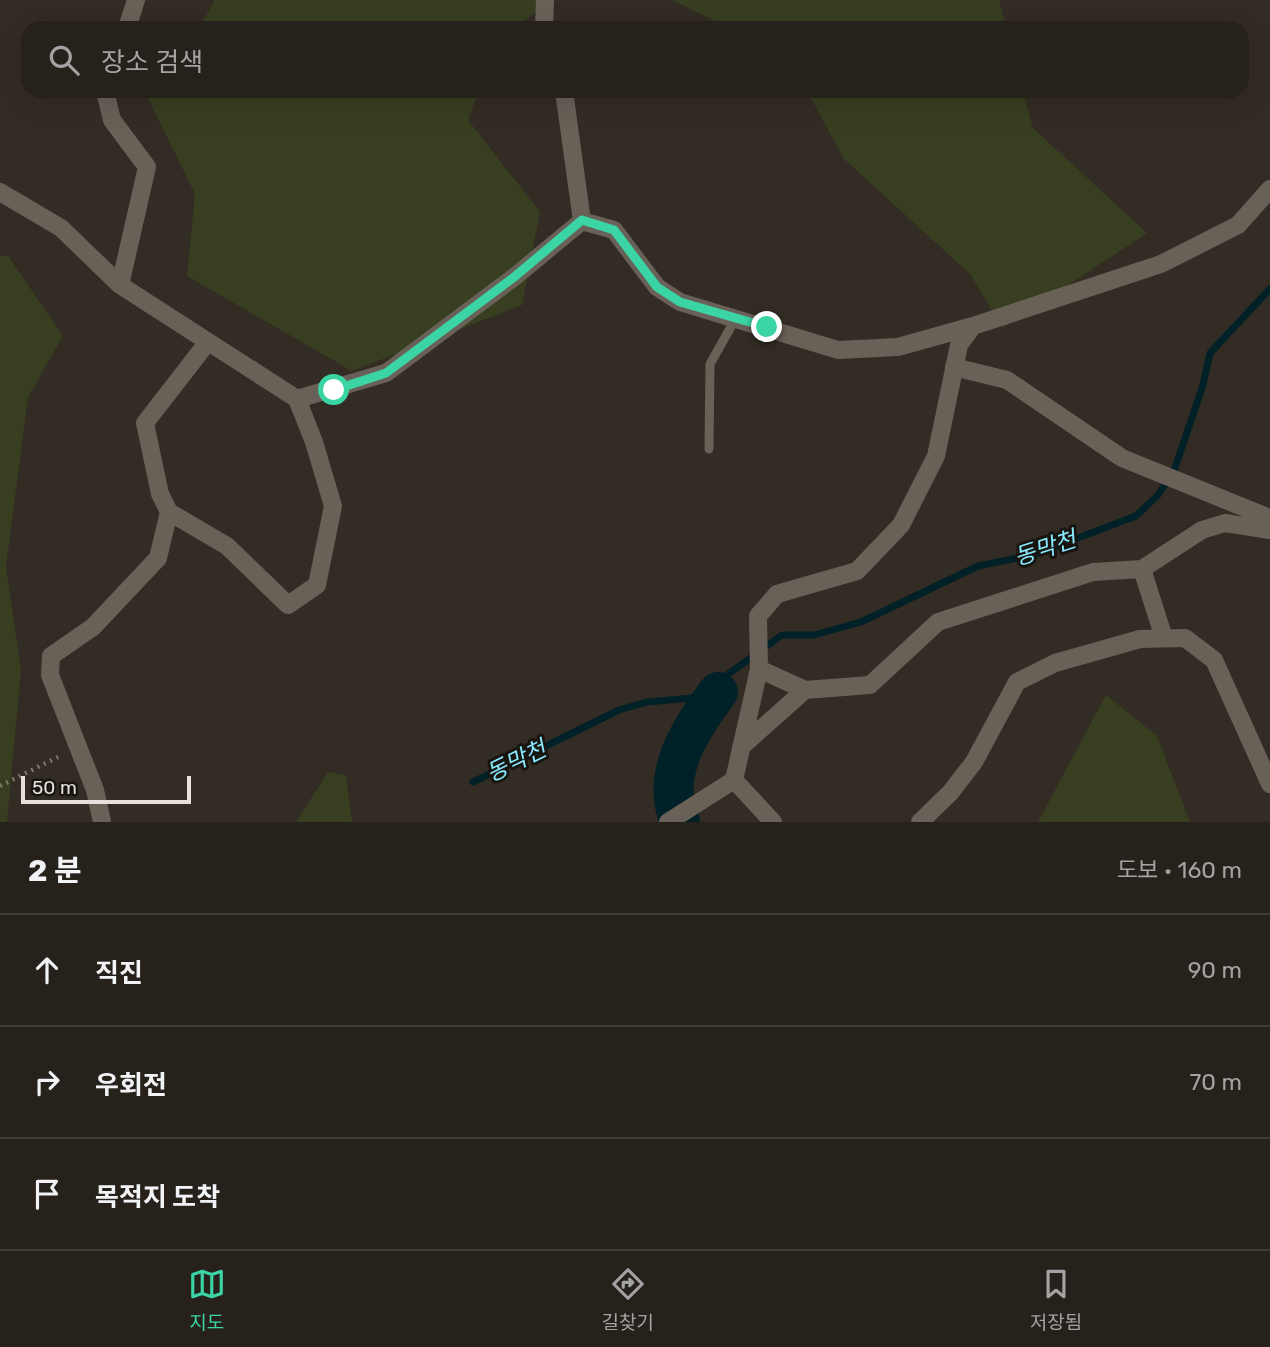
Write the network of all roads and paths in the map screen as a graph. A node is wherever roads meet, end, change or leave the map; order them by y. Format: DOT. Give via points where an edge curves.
graph roads {
  1 [pos="136,0"];
  2 [pos="545,0"];
  3 [pos="129,21"];
  4 [pos="544,21"];
  5 [pos="107,98"];
  6 [pos="565,98"];
  7 [pos="1270,189"];
  8 [pos="0,192"];
  9 [pos="582,220"];
  10 [pos="120,285"];
  11 [pos="736,318"];
  12 [pos="973,326"];
  13 [pos="207,343"];
  14 [pos="954,367"];
  15 [pos="297,399"];
  16 [pos="709,449"];
  17 [pos="169,512"];
  18 [pos="1270,522"];
  19 [pos="1270,530"];
  20 [pos="1142,569"];
  21 [pos="1164,638"];
  22 [pos="759,669"];
  23 [pos="805,690"];
  24 [pos="79,747"];
  25 [pos="741,747"];
  26 [pos="734,780"];
  27 [pos="1270,784"];
  28 [pos="0,786"];
  29 [pos="102,822"];
  30 [pos="668,822"];
  31 [pos="773,822"];
  32 [pos="920,822"];
  1 -- 3 [label="street"];
  2 -- 4 [label="street"];
  5 -- 10 [label="street" via="112,120 147,167"];
  6 -- 9 [label="street"];
  7 -- 12 [label="street" via="1238,225 1161,264"];
  8 -- 10 [label="street" via="61,228"];
  9 -- 11 [label="street" via="614,230 657,287 680,302"];
  9 -- 15 [label="street" via="386,373"];
  10 -- 13 [label="street"];
  11 -- 12 [label="street" via="838,350 898,347"];
  11 -- 16 [label="lane" via="710,364"];
  12 -- 14 [label="street" via="959,345"];
  13 -- 15 [label="street"];
  13 -- 17 [label="street" via="145,423 160,494"];
  14 -- 18 [label="street" via="1007,380 1122,458 1265,516"];
  14 -- 22 [label="street" via="936,456 901,525 857,571 777,594 758,616"];
  15 -- 17 [label="street" via="333,506 317,585 288,605 227,546"];
  17 -- 24 [label="street" via="158,558 93,627 51,656 50,675"];
  19 -- 20 [label="street" via="1225,523 1202,530"];
  20 -- 21 [label="street"];
  20 -- 23 [label="street" via="1093,572 938,622 870,685"];
  21 -- 27 [label="street" via="1185,638 1214,660"];
  21 -- 32 [label="street" via="1140,639 1055,663 1017,682 974,762"];
  22 -- 23 [label="street"];
  22 -- 25 [label="street"];
  23 -- 25 [label="street"];
  24 -- 28 [label="path"];
  24 -- 29 [label="street"];
  25 -- 26 [label="street"];
  26 -- 30 [label="street"];
  26 -- 31 [label="street"];
}
